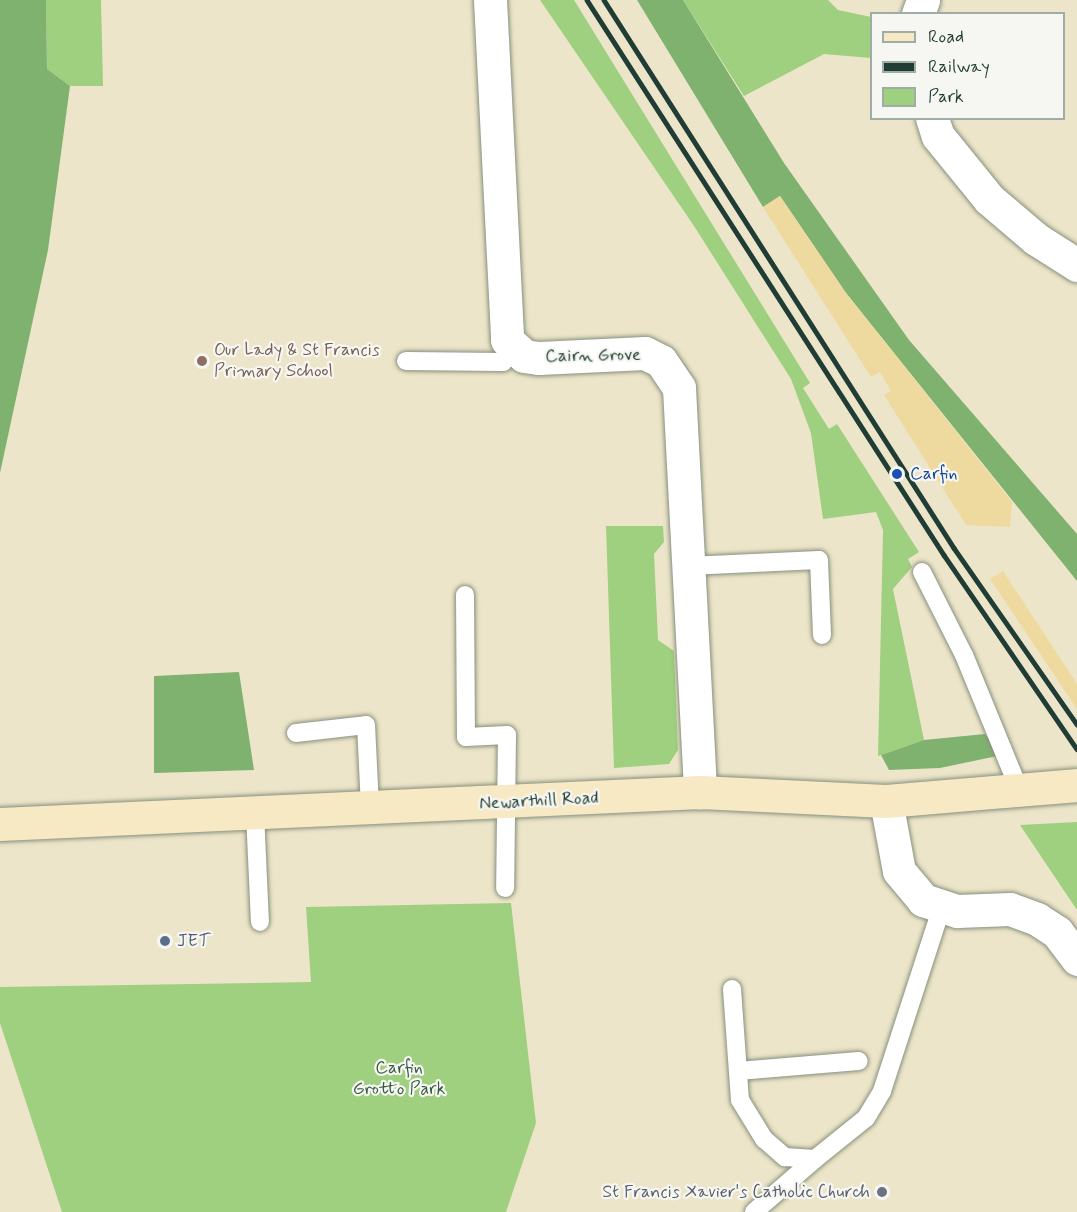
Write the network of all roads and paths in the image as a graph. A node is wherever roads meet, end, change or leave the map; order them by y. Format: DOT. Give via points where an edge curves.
graph roads {
  1 [pos="490,0"];
  2 [pos="933,120"];
  3 [pos="1077,265"];
  4 [pos="514,350"];
  5 [pos="406,361"];
  6 [pos="688,566"];
  7 [pos="922,572"];
  8 [pos="465,595"];
  9 [pos="822,635"];
  10 [pos="296,733"];
  11 [pos="1077,785"];
  12 [pos="1019,789"];
  13 [pos="700,792"];
  14 [pos="886,801"];
  15 [pos="508,802"];
  16 [pos="370,808"];
  17 [pos="255,813"];
  18 [pos="0,824"];
  19 [pos="505,888"];
  20 [pos="942,906"];
  21 [pos="260,922"];
  22 [pos="1077,959"];
  23 [pos="732,989"];
  24 [pos="859,1061"];
  25 [pos="738,1071"];
  26 [pos="815,1159"];
  27 [pos="754,1212"];
  1 -- 4 [label="street" via="505,328"];
  2 -- 3 [label="street" via="938,136 989,199 1036,239"];
  4 -- 5 [label="lane" via="503,362"];
  4 -- 6 [label="street, Cairn Grove" via="539,358 645,353 661,361 671,373 679,387"];
  6 -- 9 [label="lane" via="819,560"];
  6 -- 13 [label="street, Cairn Grove"];
  7 -- 12 [label="lane" via="964,655"];
  8 -- 15 [label="lane" via="466,737 507,735"];
  10 -- 16 [label="lane" via="366,725"];
  11 -- 12 [label="main road, Newarthill Road"];
  12 -- 14 [label="main road, Newarthill Road"];
  13 -- 14 [label="main road, Newarthill Road"];
  13 -- 15 [label="main road, Newarthill Road"];
  14 -- 20 [label="street" via="899,871 923,900"];
  15 -- 16 [label="main road, Newarthill Road"];
  15 -- 19 [label="lane"];
  16 -- 17 [label="main road, Newarthill Road"];
  17 -- 18 [label="main road, Newarthill Road"];
  17 -- 21 [label="lane"];
  20 -- 22 [label="street" via="957,911 1010,909 1028,916 1057,932"];
  20 -- 26 [label="lane" via="882,1091 866,1118"];
  23 -- 25 [label="lane"];
  24 -- 25 [label="lane"];
  25 -- 26 [label="lane" via="740,1100 764,1139 785,1157"];
  26 -- 27 [label="lane"];
}
